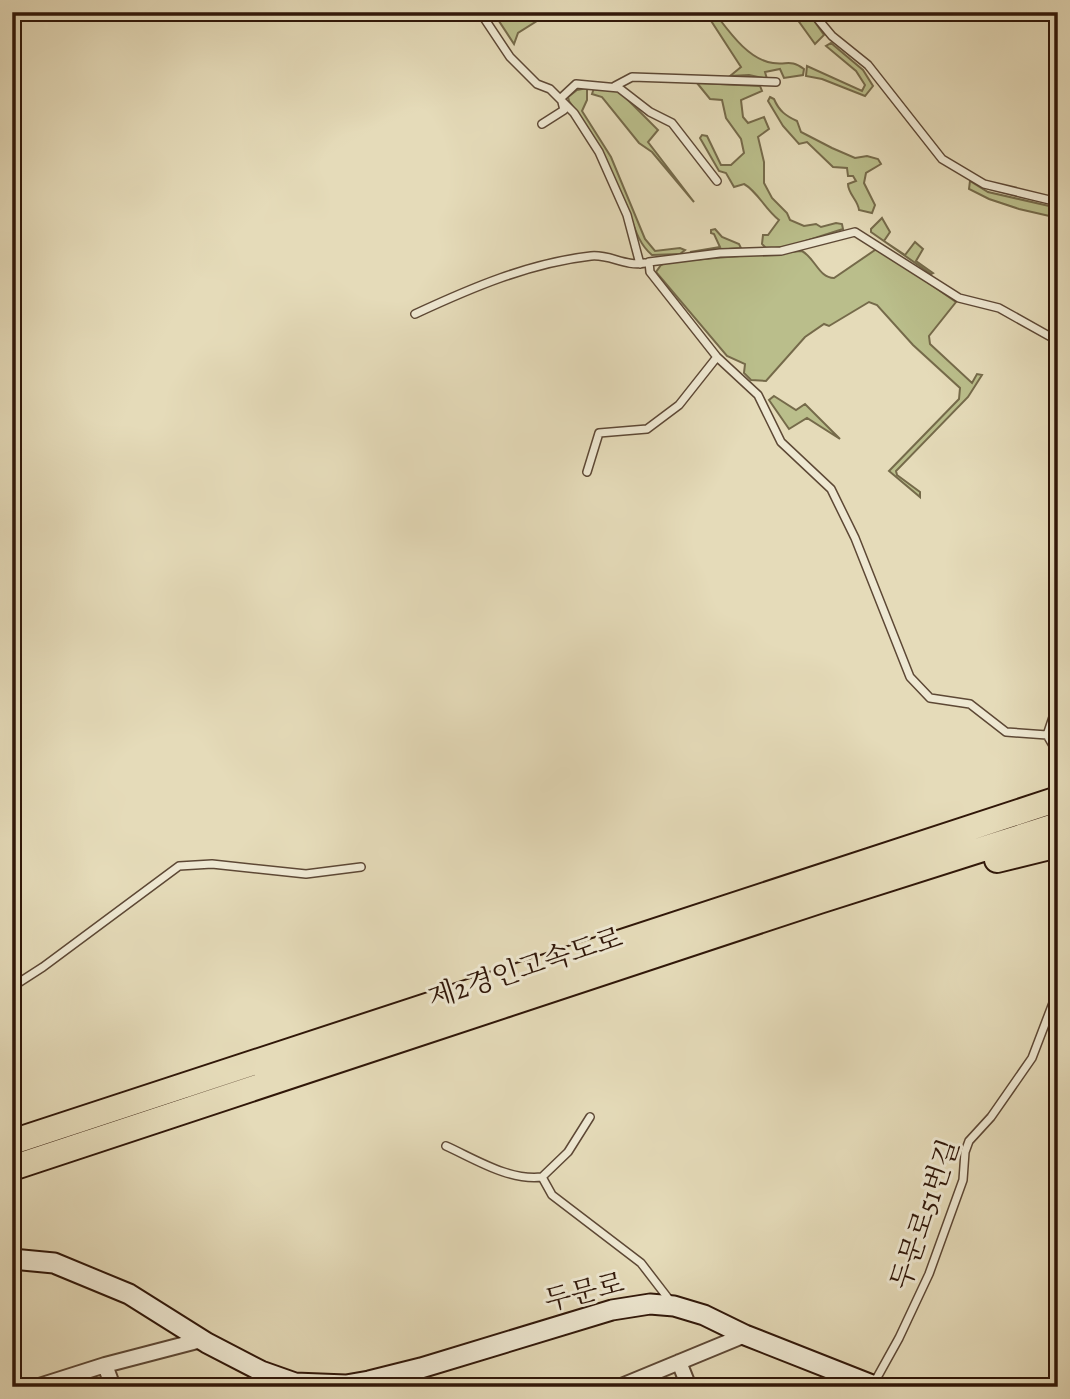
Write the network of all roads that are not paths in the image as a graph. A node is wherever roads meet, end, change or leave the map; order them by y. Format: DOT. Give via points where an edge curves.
graph roads {
  1 [pos="480,12"];
  2 [pos="812,12"];
  3 [pos="776,82"];
  4 [pos="613,87"];
  5 [pos="561,98"];
  6 [pos="542,124"];
  7 [pos="716,181"];
  8 [pos="1058,202"];
  9 [pos="649,262"];
  10 [pos="640,264"];
  11 [pos="415,314"];
  12 [pos="1058,341"];
  13 [pos="717,357"];
  14 [pos="587,472"];
  15 [pos="1058,702"];
  16 [pos="1058,729"];
  17 [pos="1047,735"];
  18 [pos="1058,754"];
  19 [pos="1058,799"];
  20 [pos="1058,825"];
  21 [pos="1058,845"];
  22 [pos="361,867"];
  23 [pos="819,901"];
  24 [pos="12,987"];
  25 [pos="1058,990"];
  26 [pos="590,1117"];
  27 [pos="12,1142"];
  28 [pos="446,1146"];
  29 [pos="12,1168"];
  30 [pos="542,1177"];
  31 [pos="12,1259"];
  32 [pos="674,1306"];
  33 [pos="745,1335"];
  34 [pos="201,1340"];
  35 [pos="679,1362"];
  36 [pos="106,1365"];
  37 [pos="295,1385"];
  38 [pos="346,1386"];
  39 [pos="874,1386"];
  40 [pos="36,1387"];
  41 [pos="113,1387"];
  42 [pos="619,1387"];
  43 [pos="689,1387"];
  1 -- 5 [label="lane" via="510,57 537,84"];
  2 -- 8 [label="lane" via="832,36 868,65 942,159 984,184"];
  3 -- 4 [label="lane" via="632,77"];
  4 -- 5 [label="lane" via="576,84"];
  4 -- 7 [label="lane" via="672,123"];
  5 -- 6 [label="lane" via="564,110"];
  5 -- 10 [label="lane" via="598,152 627,215"];
  9 -- 10 [label="lane"];
  9 -- 12 [label="lane" via="781,251 855,232 959,298 999,308"];
  9 -- 13 [label="lane" via="650,272"];
  10 -- 11 [label="lane" via="595,256 528,268"];
  13 -- 14 [label="lane" via="679,405 647,429 599,433"];
  13 -- 17 [label="lane" via="758,395 781,442 831,489 911,677 930,698 970,704 1006,732"];
  15 -- 17 [label="lane"];
  16 -- 17 [label="lane"];
  17 -- 18 [label="lane"];
  19 -- 27 [label="highway, 제2경인고속도로"];
  20 -- 23 [label="highway, 제2경인고속도로"];
  21 -- 23 [label="highway"];
  22 -- 24 [label="lane" via="306,874 212,864 179,866"];
  23 -- 29 [label="highway, 제2경인고속도로"];
  25 -- 39 [label="lane, 두문로51번길" via="1032,1058 969,1141 963,1180 929,1274"];
  26 -- 30 [label="lane" via="568,1152"];
  28 -- 30 [label="lane" via="511,1175"];
  30 -- 32 [label="lane" via="552,1195 641,1264"];
  31 -- 34 [label="street, 두문로" via="54,1263 129,1294"];
  32 -- 33 [label="street, 두문로"];
  32 -- 38 [label="street, 두문로" via="650,1304 612,1310"];
  33 -- 35 [label="street"];
  33 -- 39 [label="street, 두문로"];
  34 -- 36 [label="street"];
  34 -- 37 [label="street, 두문로"];
  35 -- 42 [label="street"];
  35 -- 43 [label="street"];
  36 -- 40 [label="street"];
  36 -- 41 [label="street"];
  37 -- 38 [label="street, 두문로"];
}
